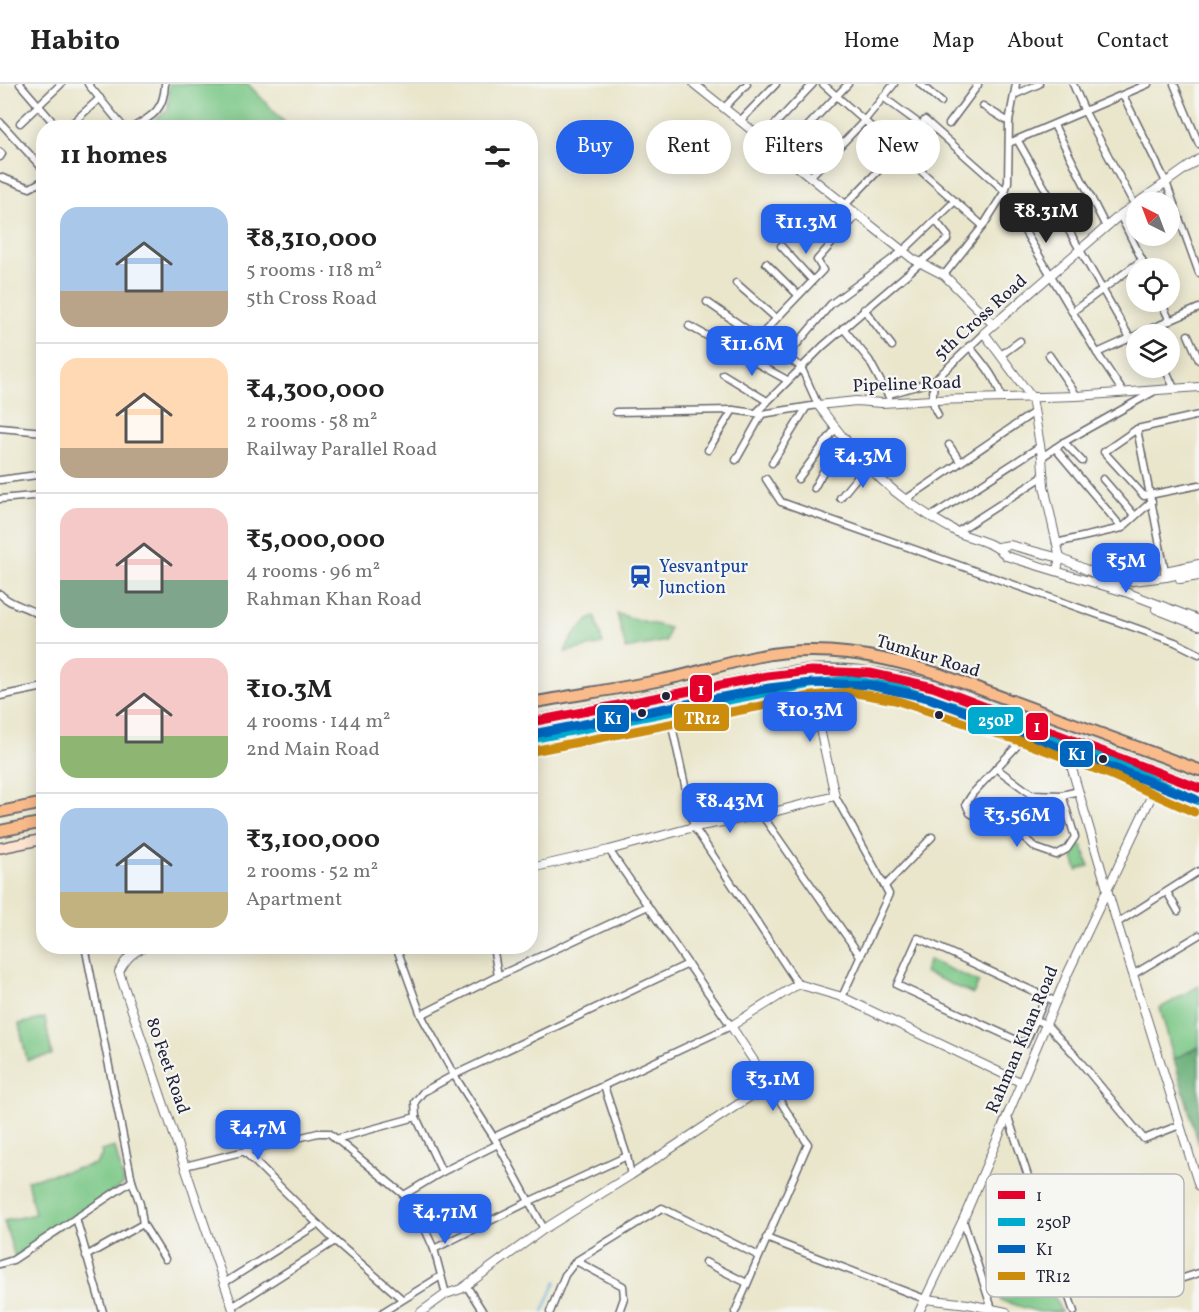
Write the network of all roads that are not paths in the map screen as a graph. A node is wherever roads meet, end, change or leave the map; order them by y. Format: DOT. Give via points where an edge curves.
graph roads {
  1 [pos="20,84"];
  2 [pos="61,84"];
  3 [pos="88,84"];
  4 [pos="165,84"];
  5 [pos="747,84"];
  6 [pos="776,84"];
  7 [pos="813,84"];
  8 [pos="823,84"];
  9 [pos="848,84"];
  10 [pos="894,84"];
  11 [pos="920,84"];
  12 [pos="976,84"];
  13 [pos="1016,84"];
  14 [pos="1039,84"];
  15 [pos="1073,84"];
  16 [pos="1148,84"];
  17 [pos="1174,84"];
  18 [pos="699,85"];
  19 [pos="1014,95"];
  20 [pos="1123,95"];
  21 [pos="836,97"];
  22 [pos="883,97"];
  23 [pos="100,98"];
  24 [pos="941,102"];
  25 [pos="38,105"];
  26 [pos="983,106"];
  27 [pos="724,108"];
  28 [pos="1085,112"];
  29 [pos="51,120"];
  30 [pos="76,120"];
  31 [pos="118,120"];
  32 [pos="146,120"];
  33 [pos="779,120"];
  34 [pos="814,120"];
  35 [pos="863,120"];
  36 [pos="865,120"];
  37 [pos="914,120"];
  38 [pos="740,121"];
  39 [pos="0,122"];
  40 [pos="1009,122"];
  41 [pos="20,123"];
  42 [pos="743,123"];
  43 [pos="949,124"];
  44 [pos="1054,125"];
  45 [pos="856,129"];
  46 [pos="940,133"];
  47 [pos="1018,141"];
  48 [pos="1009,143"];
  49 [pos="1199,144"];
  50 [pos="0,152"];
  51 [pos="0,157"];
  52 [pos="1199,159"];
  53 [pos="36,161"];
  54 [pos="806,174"];
  55 [pos="875,174"];
  56 [pos="924,174"];
  57 [pos="0,177"];
  58 [pos="810,177"];
  59 [pos="1166,182"];
  60 [pos="36,185"];
  61 [pos="1005,191"];
  62 [pos="1128,192"];
  63 [pos="1151,192"];
  64 [pos="955,201"];
  65 [pos="845,205"];
  66 [pos="1126,210"];
  67 [pos="857,214"];
  68 [pos="1120,215"];
  69 [pos="936,221"];
  70 [pos="983,226"];
  71 [pos="1106,227"];
  72 [pos="781,246"];
  73 [pos="1081,250"];
  74 [pos="903,252"];
  75 [pos="1141,258"];
  76 [pos="766,263"];
  77 [pos="919,263"];
  78 [pos="1126,272"];
  79 [pos="1199,273"];
  80 [pos="944,275"];
  81 [pos="1051,276"];
  82 [pos="812,280"];
  83 [pos="736,283"];
  84 [pos="1103,289"];
  85 [pos="798,295"];
  86 [pos="708,302"];
  87 [pos="1199,308"];
  88 [pos="864,309"];
  89 [pos="1072,312"];
  90 [pos="1166,312"];
  91 [pos="776,318"];
  92 [pos="1170,321"];
  93 [pos="993,324"];
  94 [pos="1127,324"];
  95 [pos="1164,324"];
  96 [pos="689,326"];
  97 [pos="843,328"];
  98 [pos="984,333"];
  99 [pos="1188,335"];
  100 [pos="758,338"];
  101 [pos="1126,340"];
  102 [pos="1020,341"];
  103 [pos="892,346"];
  104 [pos="969,346"];
  105 [pos="1097,353"];
  106 [pos="1049,355"];
  107 [pos="1001,356"];
  108 [pos="786,357"];
  109 [pos="1199,360"];
  110 [pos="801,367"];
  111 [pos="723,374"];
  112 [pos="1170,378"];
  113 [pos="787,380"];
  114 [pos="934,381"];
  115 [pos="1199,387"];
  116 [pos="1174,388"];
  117 [pos="1155,390"];
  118 [pos="1123,392"];
  119 [pos="1077,396"];
  120 [pos="1001,398"];
  121 [pos="1032,398"];
  122 [pos="890,399"];
  123 [pos="933,400"];
  124 [pos="767,401"];
  125 [pos="818,405"];
  126 [pos="806,408"];
  127 [pos="733,410"];
  128 [pos="616,412"];
  129 [pos="759,413"];
  130 [pos="1033,413"];
  131 [pos="938,415"];
  132 [pos="1199,415"];
  133 [pos="0,428"];
  134 [pos="836,428"];
  135 [pos="1137,429"];
  136 [pos="36,431"];
  137 [pos="846,439"];
  138 [pos="1064,442"];
  139 [pos="949,445"];
  140 [pos="1039,447"];
  141 [pos="1054,448"];
  142 [pos="708,450"];
  143 [pos="1042,457"];
  144 [pos="736,460"];
  145 [pos="960,461"];
  146 [pos="1082,461"];
  147 [pos="771,463"];
  148 [pos="867,465"];
  149 [pos="36,475"];
  150 [pos="1044,476"];
  151 [pos="766,479"];
  152 [pos="798,479"];
  153 [pos="1103,479"];
  154 [pos="0,480"];
  155 [pos="1199,485"];
  156 [pos="814,488"];
  157 [pos="36,496"];
  158 [pos="1152,497"];
  159 [pos="840,498"];
  160 [pos="0,499"];
  161 [pos="905,500"];
  162 [pos="932,516"];
  163 [pos="1135,516"];
  164 [pos="1122,528"];
  165 [pos="957,532"];
  166 [pos="1056,543"];
  167 [pos="998,547"];
  168 [pos="1060,558"];
  169 [pos="1199,564"];
  170 [pos="1058,570"];
  171 [pos="1199,570"];
  172 [pos="1166,574"];
  173 [pos="1199,576"];
  174 [pos="1129,588"];
  175 [pos="0,594"];
  176 [pos="36,613"];
  177 [pos="1199,618"];
  178 [pos="1199,626"];
  179 [pos="1199,654"];
  180 [pos="853,675"];
  181 [pos="810,684"];
  182 [pos="36,689"];
  183 [pos="0,696"];
  184 [pos="538,702"];
  185 [pos="669,712"];
  186 [pos="538,721"];
  187 [pos="1030,732"];
  188 [pos="538,738"];
  189 [pos="1065,745"];
  190 [pos="996,768"];
  191 [pos="1199,770"];
  192 [pos="1160,778"];
  193 [pos="1199,788"];
  194 [pos="1078,791"];
  195 [pos="1062,795"];
  196 [pos="835,796"];
  197 [pos="1199,801"];
  198 [pos="36,805"];
  199 [pos="0,812"];
  200 [pos="762,815"];
  201 [pos="36,824"];
  202 [pos="694,827"];
  203 [pos="0,831"];
  204 [pos="932,837"];
  205 [pos="36,841"];
  206 [pos="0,848"];
  207 [pos="609,850"];
  208 [pos="538,866"];
  209 [pos="1199,871"];
  210 [pos="885,886"];
  211 [pos="1107,887"];
  212 [pos="1167,892"];
  213 [pos="648,906"];
  214 [pos="1178,911"];
  215 [pos="1117,923"];
  216 [pos="1199,935"];
  217 [pos="87,954"];
  218 [pos="131,954"];
  219 [pos="399,954"];
  220 [pos="494,954"];
  221 [pos="861,957"];
  222 [pos="688,964"];
  223 [pos="1134,974"];
  224 [pos="498,976"];
  225 [pos="798,984"];
  226 [pos="842,997"];
  227 [pos="1046,997"];
  228 [pos="1056,1002"];
  229 [pos="421,1015"];
  230 [pos="1036,1020"];
  231 [pos="1046,1024"];
  232 [pos="731,1026"];
  233 [pos="1025,1044"];
  234 [pos="1035,1048"];
  235 [pos="454,1075"];
  236 [pos="1020,1082"];
  237 [pos="769,1084"];
  238 [pos="604,1086"];
  239 [pos="1007,1114"];
  240 [pos="416,1117"];
  241 [pos="1180,1125"];
  242 [pos="494,1137"];
  243 [pos="336,1139"];
  244 [pos="498,1144"];
  245 [pos="245,1152"];
  246 [pos="627,1156"];
  247 [pos="185,1166"];
  248 [pos="442,1172"];
  249 [pos="1028,1174"];
  250 [pos="631,1175"];
  251 [pos="132,1181"];
  252 [pos="1199,1186"];
  253 [pos="404,1195"];
  254 [pos="528,1202"];
  255 [pos="76,1218"];
  256 [pos="963,1220"];
  257 [pos="143,1224"];
  258 [pos="318,1224"];
  259 [pos="544,1229"];
  260 [pos="766,1238"];
  261 [pos="335,1241"];
  262 [pos="434,1249"];
  263 [pos="86,1256"];
  264 [pos="759,1256"];
  265 [pos="165,1259"];
  266 [pos="576,1261"];
  267 [pos="705,1262"];
  268 [pos="0,1264"];
  269 [pos="1199,1273"];
  270 [pos="441,1276"];
  271 [pos="1184,1278"];
  272 [pos="224,1283"];
  273 [pos="747,1283"];
  274 [pos="466,1285"];
  275 [pos="986,1291"];
  276 [pos="446,1294"];
  277 [pos="988,1297"];
  278 [pos="1069,1297"];
  279 [pos="402,1299"];
  280 [pos="925,1299"];
  281 [pos="992,1309"];
  282 [pos="233,1310"];
  283 [pos="103,1312"];
  284 [pos="383,1312"];
  285 [pos="421,1312"];
  286 [pos="483,1312"];
  287 [pos="550,1312"];
  288 [pos="619,1312"];
  289 [pos="735,1312"];
  290 [pos="919,1312"];
  291 [pos="1006,1312"];
  292 [pos="1074,1312"];
  1 -- 25 [label="street"];
  2 -- 25 [label="street"];
  3 -- 23 [label="street"];
  4 -- 32 [label="street" via="161,106"];
  5 -- 27 [label="street"];
  6 -- 38 [label="street"];
  7 -- 33 [label="street"];
  8 -- 21 [label="street"];
  9 -- 21 [label="street"];
  10 -- 22 [label="street"];
  11 -- 24 [label="street"];
  12 -- 43 [label="street"];
  13 -- 19 [label="street"];
  14 -- 19 [label="street"];
  15 -- 28 [label="street"];
  16 -- 20 [label="street"];
  17 -- 49 [label="street"];
  18 -- 27 [label="street"];
  19 -- 40 [label="street"];
  20 -- 28 [label="street"];
  20 -- 59 [label="street"];
  21 -- 34 [label="street"];
  21 -- 35 [label="street"];
  22 -- 36 [label="street"];
  22 -- 37 [label="street"];
  23 -- 30 [label="street"];
  23 -- 31 [label="street"];
  25 -- 29 [label="street"];
  25 -- 41 [label="street"];
  26 -- 40 [label="street"];
  27 -- 38 [label="street"];
  28 -- 44 [label="street"];
  28 -- 62 [label="street"];
  38 -- 42 [label="street"];
  39 -- 53 [label="street"];
  40 -- 48 [label="street"];
  44 -- 47 [label="street"];
  44 -- 71 [label="street"];
  45 -- 58 [label="street"];
  46 -- 61 [label="street"];
  47 -- 48 [label="street"];
  47 -- 73 [label="street"];
  48 -- 61 [label="street"];
  50 -- 51 [label="street"];
  52 -- 59 [label="street, 5th Cross Road"];
  54 -- 58 [label="street"];
  55 -- 65 [label="street"];
  56 -- 64 [label="street"];
  57 -- 60 [label="street" via="30,188"];
  58 -- 65 [label="street"];
  59 -- 63 [label="street, 5th Cross Road"];
  59 -- 79 [label="street"];
  61 -- 70 [label="street"];
  61 -- 81 [label="street"];
  64 -- 69 [label="street"];
  64 -- 70 [label="street"];
  65 -- 67 [label="street"];
  66 -- 68 [label="street, 5th Cross Road"];
  67 -- 74 [label="street"];
  67 -- 82 [label="street" via="817,261 823,270"];
  68 -- 71 [label="street, 5th Cross Road"];
  68 -- 75 [label="street"];
  69 -- 74 [label="street"];
  69 -- 77 [label="street" via="947,240"];
  70 -- 80 [label="street"];
  71 -- 73 [label="street, 5th Cross Road"];
  72 -- 82 [label="street"];
  73 -- 81 [label="street, 5th Cross Road"];
  73 -- 84 [label="street"];
  74 -- 77 [label="street"];
  74 -- 108 [label="street" via="831,304"];
  76 -- 85 [label="street"];
  77 -- 80 [label="street"];
  77 -- 88 [label="street"];
  78 -- 84 [label="street"];
  80 -- 93 [label="street"];
  81 -- 89 [label="street"];
  81 -- 93 [label="street, 5th Cross Road"];
  82 -- 85 [label="street"];
  83 -- 91 [label="street"];
  84 -- 89 [label="street"];
  84 -- 94 [label="street"];
  85 -- 91 [label="street"];
  86 -- 100 [label="street"];
  87 -- 92 [label="street"];
  88 -- 97 [label="street"];
  88 -- 103 [label="street"];
  89 -- 105 [label="street"];
  90 -- 92 [label="street"];
  91 -- 100 [label="street"];
  92 -- 95 [label="street"];
  93 -- 98 [label="street, 5th Cross Road"];
  96 -- 113 [label="street"];
  97 -- 110 [label="street"];
  97 -- 122 [label="street" via="869,360"];
  98 -- 104 [label="street, 5th Cross Road"];
  98 -- 107 [label="street"];
  99 -- 109 [label="street"];
  100 -- 108 [label="street"];
  101 -- 105 [label="street"];
  102 -- 107 [label="street"];
  104 -- 114 [label="street, 5th Cross Road"];
  104 -- 120 [label="street" via="992,376"];
  105 -- 118 [label="street"];
  106 -- 119 [label="street"];
  107 -- 121 [label="street"];
  108 -- 110 [label="street"];
  110 -- 113 [label="street"];
  110 -- 125 [label="street"];
  111 -- 124 [label="street"];
  112 -- 116 [label="street"];
  113 -- 124 [label="street"];
  114 -- 122 [label="street, 5th Cross Road"];
  114 -- 123 [label="street"];
  115 -- 116 [label="street, Pipeline Road"];
  116 -- 117 [label="street, Pipeline Road"];
  117 -- 118 [label="street, Pipeline Road"];
  117 -- 138 [label="street"];
  118 -- 119 [label="street, Pipeline Road"];
  119 -- 121 [label="street, Pipeline Road"];
  120 -- 121 [label="street, Pipeline Road"];
  120 -- 123 [label="street, Pipeline Road"];
  121 -- 130 [label="street"];
  122 -- 123 [label="street, Pipeline Road"];
  122 -- 125 [label="street, Pipeline Road"];
  123 -- 131 [label="street"];
  124 -- 129 [label="street"];
  125 -- 126 [label="street, Pipeline Road"];
  125 -- 134 [label="street"];
  126 -- 129 [label="street, Pipeline Road"];
  126 -- 147 [label="street"];
  127 -- 128 [label="street, Pipeline Road"];
  127 -- 129 [label="street, Pipeline Road"];
  127 -- 142 [label="street"];
  129 -- 144 [label="street"];
  130 -- 140 [label="street"];
  130 -- 145 [label="street"];
  132 -- 135 [label="street"];
  133 -- 136 [label="street"];
  134 -- 137 [label="street"];
  134 -- 152 [label="street"];
  135 -- 158 [label="street"];
  135 -- 158 [label="street" via="1104,452 1144,496"];
  137 -- 148 [label="street"];
  137 -- 156 [label="street"];
  138 -- 141 [label="street"];
  138 -- 146 [label="street"];
  139 -- 145 [label="street"];
  140 -- 143 [label="street"];
  140 -- 162 [label="street"];
  141 -- 143 [label="street"];
  141 -- 164 [label="street"];
  143 -- 150 [label="street"];
  145 -- 161 [label="street"];
  148 -- 159 [label="street"];
  148 -- 161 [label="street"];
  149 -- 154 [label="street"];
  150 -- 165 [label="street"];
  150 -- 166 [label="street"];
  151 -- 179 [label="street" via="780,502 1175,642"];
  153 -- 163 [label="street"];
  155 -- 158 [label="street"];
  157 -- 160 [label="street"];
  158 -- 163 [label="street"];
  158 -- 172 [label="street"];
  161 -- 162 [label="street"];
  162 -- 165 [label="street"];
  163 -- 164 [label="street"];
  164 -- 166 [label="street"];
  165 -- 167 [label="street"];
  166 -- 168 [label="street"];
  167 -- 168 [label="street" via="1010,545"];
  167 -- 170 [label="street" via="1006,556"];
  168 -- 170 [label="street"];
  168 -- 174 [label="street"];
  169 -- 172 [label="street"];
  170 -- 174 [label="street" via="1110,589"];
  171 -- 172 [label="street"];
  172 -- 174 [label="street"];
  173 -- 174 [label="street"];
  174 -- 177 [label="street"];
  174 -- 178 [label="street" via="1133,600"];
  175 -- 176 [label="street"];
  180 -- 181 [label="main road"];
  180 -- 186 [label="highway, Tumkur Road" via="793,671"];
  180 -- 187 [label="main road"];
  180 -- 192 [label="highway, Tumkur Road" via="900,677 933,687"];
  181 -- 185 [label="main road"];
  181 -- 196 [label="street"];
  182 -- 183 [label="street"];
  184 -- 191 [label="highway, Tumkur Road" via="663,680 756,657 799,651 854,653 939,674"];
  185 -- 188 [label="main road"];
  185 -- 202 [label="street"];
  187 -- 189 [label="main road"];
  187 -- 190 [label="street"];
  189 -- 192 [label="main road"];
  189 -- 194 [label="street"];
  190 -- 195 [label="street" via="1031,794"];
  190 -- 195 [label="street" via="972,793 966,804 970,813 1056,855 1067,849 1075,837"];
  192 -- 193 [label="highway, Tumkur Road"];
  192 -- 197 [label="main road"];
  192 -- 211 [label="street, Rahman Khan Road"];
  194 -- 195 [label="street"];
  194 -- 211 [label="street"];
  196 -- 200 [label="street"];
  196 -- 210 [label="street"];
  198 -- 199 [label="highway"];
  200 -- 202 [label="street"];
  200 -- 221 [label="street"];
  201 -- 203 [label="highway"];
  202 -- 207 [label="street"];
  202 -- 225 [label="street"];
  204 -- 210 [label="street"];
  205 -- 206 [label="main road"];
  207 -- 208 [label="street"];
  207 -- 213 [label="street"];
  209 -- 212 [label="street"];
  210 -- 221 [label="street" via="889,894"];
  211 -- 215 [label="street"];
  211 -- 228 [label="street, Rahman Khan Road"];
  212 -- 214 [label="street"];
  212 -- 215 [label="street"];
  213 -- 222 [label="street"];
  213 -- 224 [label="street"];
  215 -- 223 [label="street"];
  216 -- 223 [label="street"];
  217 -- 251 [label="street"];
  218 -- 247 [label="street, 80 Feet Road" via="125,958 119,972"];
  219 -- 229 [label="street"];
  220 -- 224 [label="street"];
  221 -- 226 [label="street"];
  222 -- 232 [label="street"];
  222 -- 235 [label="street"];
  223 -- 241 [label="street"];
  224 -- 229 [label="street"];
  225 -- 226 [label="street"];
  225 -- 232 [label="street"];
  226 -- 236 [label="street"];
  227 -- 228 [label="street"];
  227 -- 230 [label="street"];
  227 -- 233 [label="street" via="918,938 897,985"];
  228 -- 231 [label="street, Rahman Khan Road"];
  229 -- 235 [label="street"];
  230 -- 231 [label="street"];
  230 -- 233 [label="street"];
  231 -- 234 [label="street, Rahman Khan Road"];
  231 -- 241 [label="street" via="1141,1137 1148,1139"];
  232 -- 237 [label="street"];
  232 -- 238 [label="street"];
  233 -- 234 [label="street"];
  234 -- 236 [label="street, Rahman Khan Road"];
  235 -- 240 [label="street" via="423,1092 415,1102"];
  235 -- 242 [label="street"];
  236 -- 239 [label="street, Rahman Khan Road"];
  237 -- 250 [label="street"];
  237 -- 260 [label="street" via="808,1144"];
  238 -- 242 [label="street"];
  238 -- 246 [label="street"];
  239 -- 249 [label="street"];
  239 -- 256 [label="street, Rahman Khan Road"];
  240 -- 243 [label="street"];
  240 -- 248 [label="street"];
  241 -- 252 [label="street"];
  242 -- 244 [label="street"];
  243 -- 245 [label="street" via="318,1133"];
  243 -- 253 [label="street"];
  244 -- 248 [label="street"];
  244 -- 254 [label="street"];
  245 -- 247 [label="street"];
  245 -- 258 [label="street"];
  246 -- 250 [label="street"];
  246 -- 254 [label="street"];
  247 -- 272 [label="street, 80 Feet Road"];
  248 -- 253 [label="street"];
  250 -- 259 [label="street"];
  251 -- 255 [label="street"];
  251 -- 257 [label="street"];
  253 -- 262 [label="street" via="415,1207"];
  254 -- 259 [label="street"];
  254 -- 262 [label="street"];
  255 -- 263 [label="street"];
  255 -- 268 [label="street" via="13,1260"];
  256 -- 275 [label="street"];
  256 -- 280 [label="street, Rahman Khan Road"];
  257 -- 263 [label="street"];
  257 -- 265 [label="street"];
  258 -- 261 [label="street"];
  258 -- 272 [label="street"];
  259 -- 274 [label="street"];
  260 -- 264 [label="street"];
  260 -- 280 [label="street"];
  261 -- 279 [label="street"];
  261 -- 282 [label="street"];
  262 -- 270 [label="street"];
  263 -- 283 [label="street"];
  264 -- 266 [label="street" via="662,1208"];
  264 -- 273 [label="street"];
  266 -- 287 [label="street" via="565,1275"];
  266 -- 288 [label="street" via="623,1286"];
  267 -- 273 [label="street"];
  269 -- 271 [label="street"];
  270 -- 276 [label="street"];
  270 -- 279 [label="street"];
  272 -- 282 [label="street, 80 Feet Road"];
  273 -- 289 [label="street"];
  274 -- 276 [label="street"];
  274 -- 286 [label="street"];
  276 -- 285 [label="street"];
  277 -- 281 [label="street"];
  278 -- 292 [label="street"];
  279 -- 284 [label="street"];
  280 -- 281 [label="street"];
  280 -- 290 [label="street, Rahman Khan Road"];
  281 -- 291 [label="street"];
}
